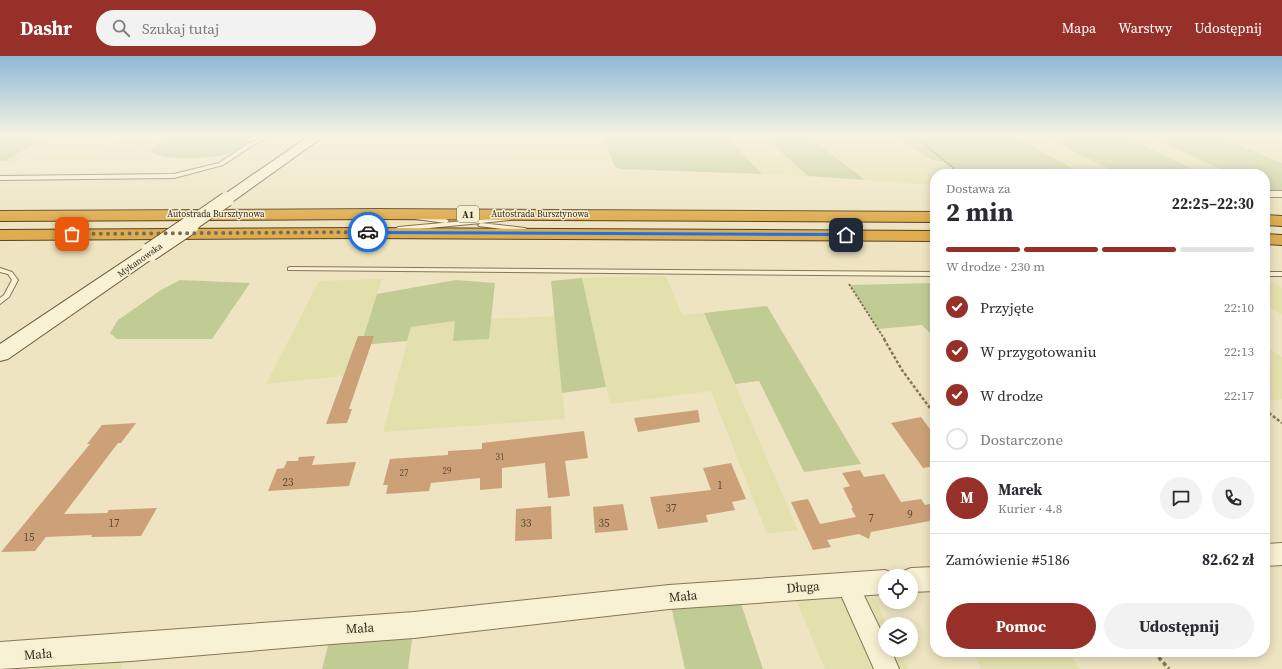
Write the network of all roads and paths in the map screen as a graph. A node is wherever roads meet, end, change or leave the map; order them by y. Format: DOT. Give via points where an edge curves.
graph roads {
  1 [pos="219,165"];
  2 [pos="276,165"];
  3 [pos="0,178"];
  4 [pos="1270,194"];
  5 [pos="1282,194"];
  6 [pos="376,214"];
  7 [pos="556,214"];
  8 [pos="0,216"];
  9 [pos="930,217"];
  10 [pos="1270,220"];
  11 [pos="1282,221"];
  12 [pos="463,223"];
  13 [pos="364,232"];
  14 [pos="554,233"];
  15 [pos="0,235"];
  16 [pos="930,236"];
  17 [pos="1270,240"];
  18 [pos="1282,240"];
  19 [pos="290,269"];
  20 [pos="0,270"];
  21 [pos="842,274"];
  22 [pos="930,274"];
  23 [pos="1270,274"];
  24 [pos="1282,274"];
  25 [pos="0,302"];
  26 [pos="0,354"];
  27 [pos="930,408"];
  28 [pos="1270,414"];
  29 [pos="1282,423"];
  30 [pos="1282,554"];
  31 [pos="1270,555"];
  32 [pos="930,579"];
  33 [pos="918,580"];
  34 [pos="878,582"];
  35 [pos="846,584"];
  36 [pos="720,593"];
  37 [pos="0,656"];
  38 [pos="1158,657"];
  39 [pos="887,669"];
  40 [pos="1169,669"];
  1 -- 3 [label="lane" via="174,176"];
  2 -- 26 [label="main road, Mykanowska, bridge"];
  4 -- 5 [label="street"];
  6 -- 7 [label="highway, Autostrada Bursztynowa / A1"];
  6 -- 8 [label="highway, Autostrada Bursztynowa / A1"];
  6 -- 12 [label="lane"];
  7 -- 9 [label="highway, Autostrada Bursztynowa / A1"];
  7 -- 12 [label="lane"];
  10 -- 11 [label="highway"];
  12 -- 13 [label="lane"];
  12 -- 14 [label="lane"];
  13 -- 14 [label="highway, Autostrada Bursztynowa / A1"];
  13 -- 15 [label="highway, Autostrada Bursztynowa / A1"];
  14 -- 16 [label="highway, Autostrada Bursztynowa / A1"];
  17 -- 18 [label="highway"];
  19 -- 21 [label="lane"];
  20 -- 25 [label="lane" via="10,273 16,280 7,296"];
  21 -- 22 [label="lane"];
  21 -- 27 [label="path" via="879,329 902,370"];
  23 -- 24 [label="lane"];
  28 -- 29 [label="path"];
  30 -- 31 [label="street"];
  32 -- 33 [label="street"];
  34 -- 35 [label="street, Długa"];
  35 -- 36 [label="street, Długa"];
  35 -- 39 [label="street"];
  36 -- 37 [label="street, Mała" via="414,625"];
  38 -- 40 [label="path"];
}
